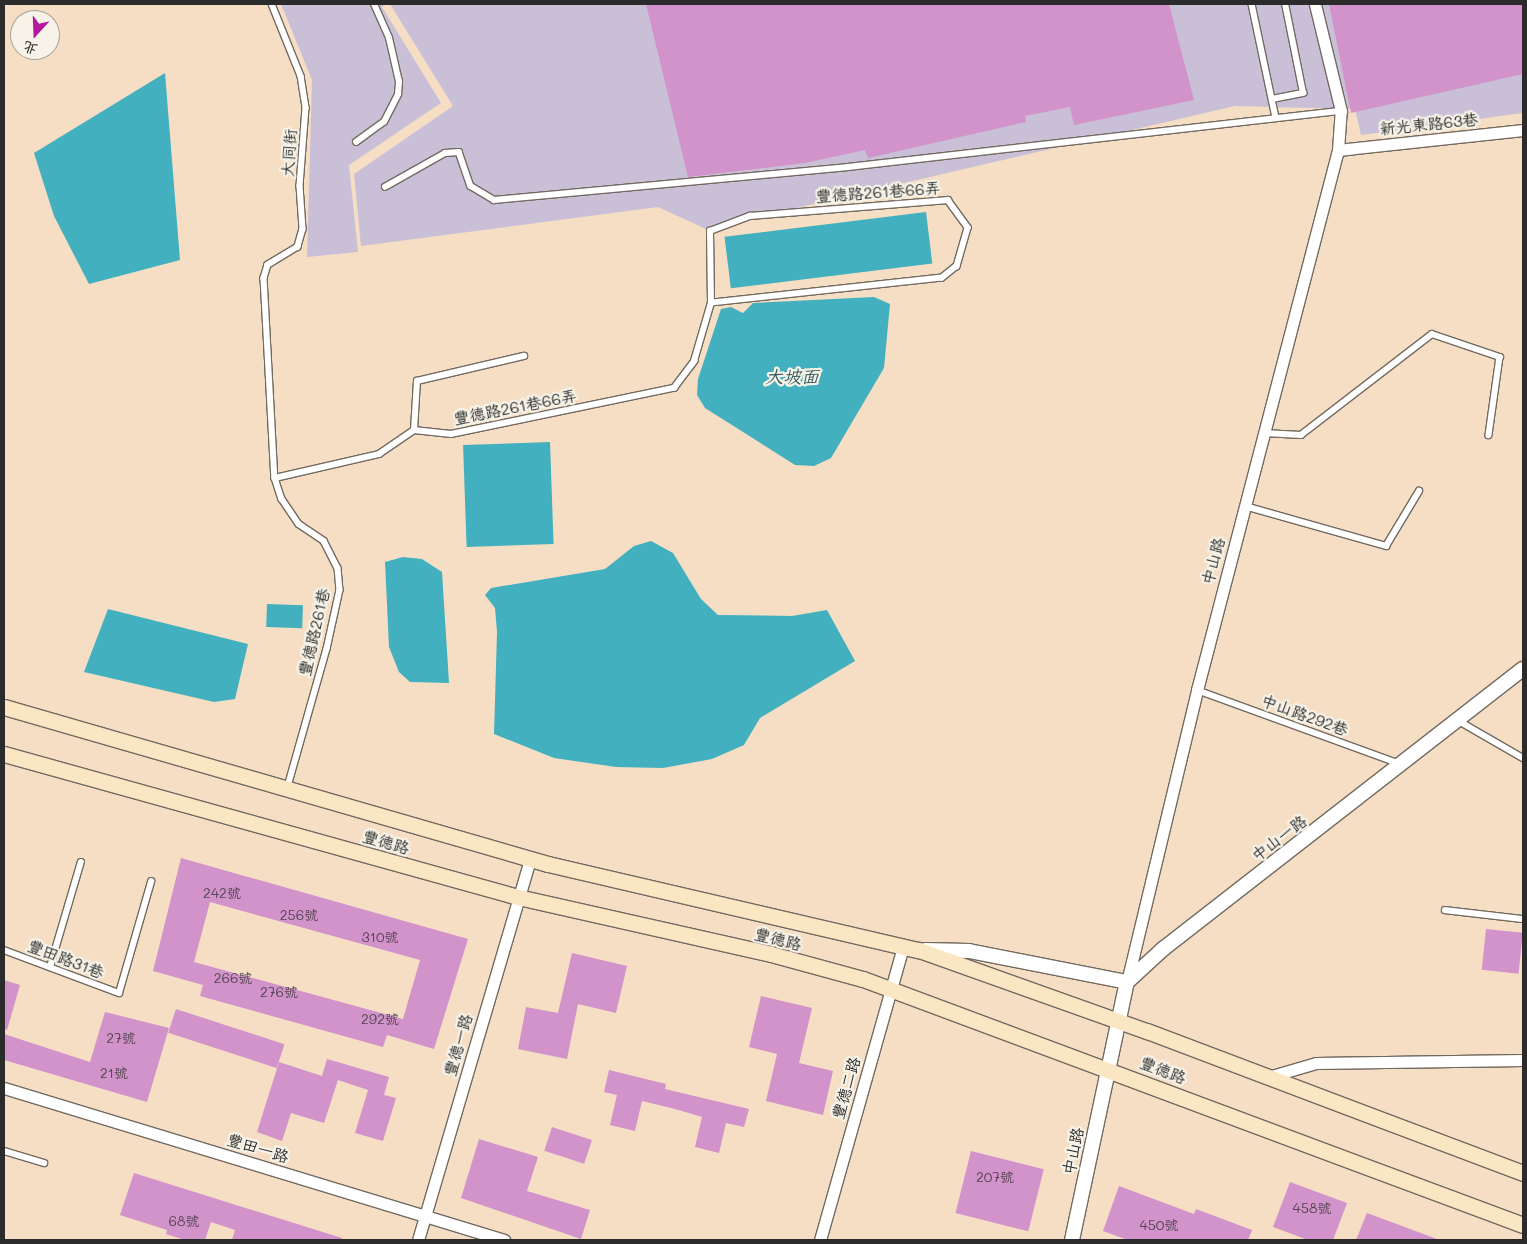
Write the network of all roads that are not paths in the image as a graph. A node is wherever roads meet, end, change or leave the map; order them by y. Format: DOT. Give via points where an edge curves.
graph roads {
  1 [pos="272,4"];
  2 [pos="374,4"];
  3 [pos="1252,4"];
  4 [pos="1285,4"];
  5 [pos="1315,4"];
  6 [pos="1272,99"];
  7 [pos="1341,111"];
  8 [pos="1276,118"];
  9 [pos="1523,130"];
  10 [pos="356,142"];
  11 [pos="1338,150"];
  12 [pos="385,187"];
  13 [pos="265,293"];
  14 [pos="711,303"];
  15 [pos="524,356"];
  16 [pos="414,430"];
  17 [pos="1264,433"];
  18 [pos="1489,435"];
  19 [pos="275,478"];
  20 [pos="1418,491"];
  21 [pos="1245,506"];
  22 [pos="1523,669"];
  23 [pos="1197,690"];
  24 [pos="4,707"];
  25 [pos="1457,720"];
  26 [pos="4,754"];
  27 [pos="1523,758"];
  28 [pos="1403,765"];
  29 [pos="288,788"];
  30 [pos="530,859"];
  31 [pos="81,862"];
  32 [pos="150,882"];
  33 [pos="518,897"];
  34 [pos="1446,910"];
  35 [pos="1523,919"];
  36 [pos="904,946"];
  37 [pos="4,950"];
  38 [pos="919,950"];
  39 [pos="50,967"];
  40 [pos="1127,982"];
  41 [pos="890,988"];
  42 [pos="1118,1020"];
  43 [pos="1523,1060"];
  44 [pos="1108,1068"];
  45 [pos="1268,1077"];
  46 [pos="4,1088"];
  47 [pos="4,1151"];
  48 [pos="44,1163"];
  49 [pos="1523,1174"];
  50 [pos="425,1217"];
  51 [pos="1523,1225"];
  52 [pos="418,1240"];
  53 [pos="504,1240"];
  54 [pos="820,1240"];
  55 [pos="1072,1240"];
  1 -- 13 [label="lane, 大同街" via="301,76 306,108 300,186 302,229 298,246 268,265"];
  2 -- 10 [label="lane" via="389,38 399,82 398,94 384,122"];
  3 -- 6 [label="lane"];
  4 -- 6 [label="lane" via="1303,94"];
  5 -- 7 [label="street, 中山路"];
  6 -- 8 [label="lane"];
  7 -- 8 [label="lane"];
  7 -- 11 [label="street, 中山路"];
  8 -- 12 [label="lane" via="848,167 494,200 471,186 459,152 445,153"];
  9 -- 11 [label="street, 新光東路63巷"];
  11 -- 17 [label="street, 中山路"];
  13 -- 19 [label="lane, 豐德路261巷"];
  14 -- 14 [label="lane, 豐德路261巷66弄" via="942,278 957,266 968,228 948,200 750,216 710,232"];
  14 -- 16 [label="lane, 豐德路261巷66弄" via="694,361 674,388 451,434"];
  15 -- 16 [label="lane" via="417,381"];
  16 -- 19 [label="lane" via="378,454"];
  17 -- 18 [label="lane" via="1302,435 1432,334 1500,357"];
  17 -- 21 [label="street, 中山路"];
  19 -- 29 [label="lane, 豐德路261巷" via="282,499 299,524 324,541 338,568 340,590"];
  20 -- 21 [label="lane" via="1386,546"];
  21 -- 23 [label="street, 中山路"];
  22 -- 25 [label="street, 中山一路"];
  23 -- 28 [label="lane, 中山路292巷"];
  23 -- 40 [label="street, 中山路"];
  24 -- 29 [label="main road, 豐德路"];
  25 -- 27 [label="lane"];
  25 -- 28 [label="street, 中山一路"];
  26 -- 33 [label="main road, 豐德路"];
  28 -- 40 [label="street, 中山一路" via="1163,949"];
  29 -- 30 [label="main road, 豐德路"];
  30 -- 33 [label="street, 豐德一路"];
  30 -- 36 [label="main road, 豐德路"];
  31 -- 39 [label="lane"];
  32 -- 39 [label="lane, 豐田路31巷" via="119,993"];
  33 -- 41 [label="main road, 豐德路" via="771,954"];
  33 -- 50 [label="street, 豐德一路"];
  34 -- 35 [label="lane"];
  36 -- 38 [label="main road, 豐德路"];
  36 -- 41 [label="street, 豐德二路"];
  37 -- 39 [label="lane, 豐田路31巷"];
  38 -- 40 [label="street" via="969,952"];
  38 -- 42 [label="main road, 豐德路"];
  40 -- 42 [label="street"];
  41 -- 44 [label="main road, 豐德路"];
  41 -- 54 [label="street, 豐德二路"];
  42 -- 44 [label="street"];
  42 -- 45 [label="main road, 豐德路"];
  43 -- 45 [label="street" via="1316,1064"];
  44 -- 51 [label="main road, 豐德路"];
  44 -- 55 [label="street, 中山路"];
  45 -- 49 [label="main road, 豐德路"];
  46 -- 50 [label="street, 豐田一路"];
  47 -- 48 [label="lane"];
  50 -- 52 [label="street, 豐德一路"];
  50 -- 53 [label="street, 豐田一路"];
}
